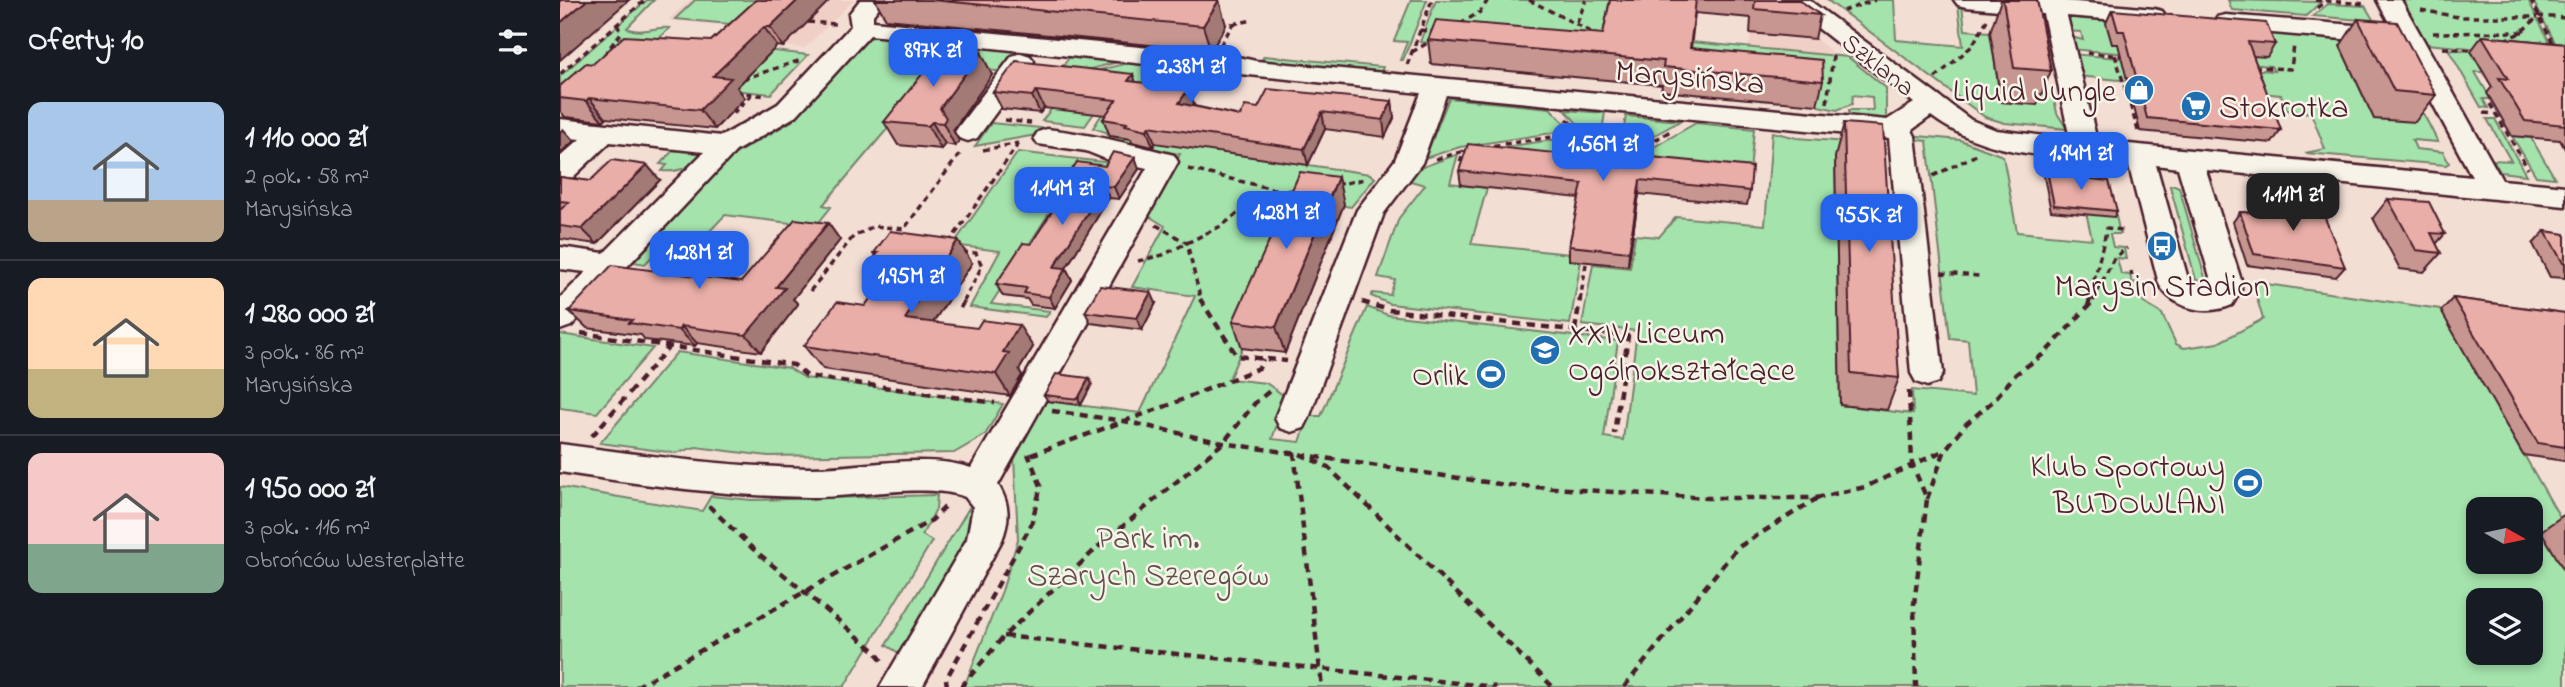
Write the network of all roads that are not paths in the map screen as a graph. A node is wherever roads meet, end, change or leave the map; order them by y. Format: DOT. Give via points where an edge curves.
graph roads {
  1 [pos="873,0"];
  2 [pos="1794,0"];
  3 [pos="1966,0"];
  4 [pos="2384,3"];
  5 [pos="2093,5"];
  6 [pos="2053,7"];
  7 [pos="2176,18"];
  8 [pos="2204,20"];
  9 [pos="852,26"];
  10 [pos="2409,37"];
  11 [pos="1034,43"];
  12 [pos="1436,88"];
  13 [pos="1931,92"];
  14 [pos="560,128"];
  15 [pos="1896,128"];
  16 [pos="968,132"];
  17 [pos="603,133"];
  18 [pos="1047,138"];
  19 [pos="726,145"];
  20 [pos="2139,145"];
  21 [pos="2086,150"];
  22 [pos="2189,160"];
  23 [pos="560,173"];
  24 [pos="2492,188"];
  25 [pos="2565,196"];
  26 [pos="560,258"];
  27 [pos="611,265"];
  28 [pos="567,325"];
  29 [pos="1918,380"];
  30 [pos="1292,418"];
  31 [pos="566,458"];
  32 [pos="972,488"];
  33 [pos="891,675"];
  1 -- 9 [label="street" via="861,14 861,23"];
  2 -- 13 [label="street, Szklana"];
  3 -- 6 [label="street" via="2011,12"];
  4 -- 10 [label="street"];
  5 -- 6 [label="street"];
  5 -- 7 [label="street"];
  6 -- 21 [label="street"];
  8 -- 10 [label="street"];
  9 -- 11 [label="street, Marysińska"];
  9 -- 19 [label="street" via="787,110"];
  10 -- 24 [label="street"];
  11 -- 12 [label="street, Marysińska"];
  11 -- 16 [label="street"];
  12 -- 15 [label="street, Marysińska"];
  12 -- 30 [label="street" via="1408,163 1371,210 1336,298 1301,367"];
  13 -- 15 [label="street"];
  13 -- 21 [label="street" via="1962,125 1991,138"];
  14 -- 17 [label="street"];
  15 -- 29 [label="street" via="1902,136 1917,271"];
  17 -- 19 [label="street"];
  17 -- 23 [label="street"];
  18 -- 32 [label="street" via="1092,143 1164,162 1024,407"];
  19 -- 27 [label="street"];
  20 -- 21 [label="street"];
  20 -- 22 [label="street"];
  20 -- 22 [label="street" via="2174,284 2189,297 2207,301 2224,295 2227,289"];
  22 -- 24 [label="street"];
  24 -- 25 [label="street"];
  26 -- 27 [label="street"];
  27 -- 28 [label="street"];
  31 -- 32 [label="street" via="705,478 792,484 952,478 968,481"];
  32 -- 33 [label="street" via="988,498 991,510 981,548"];
}
